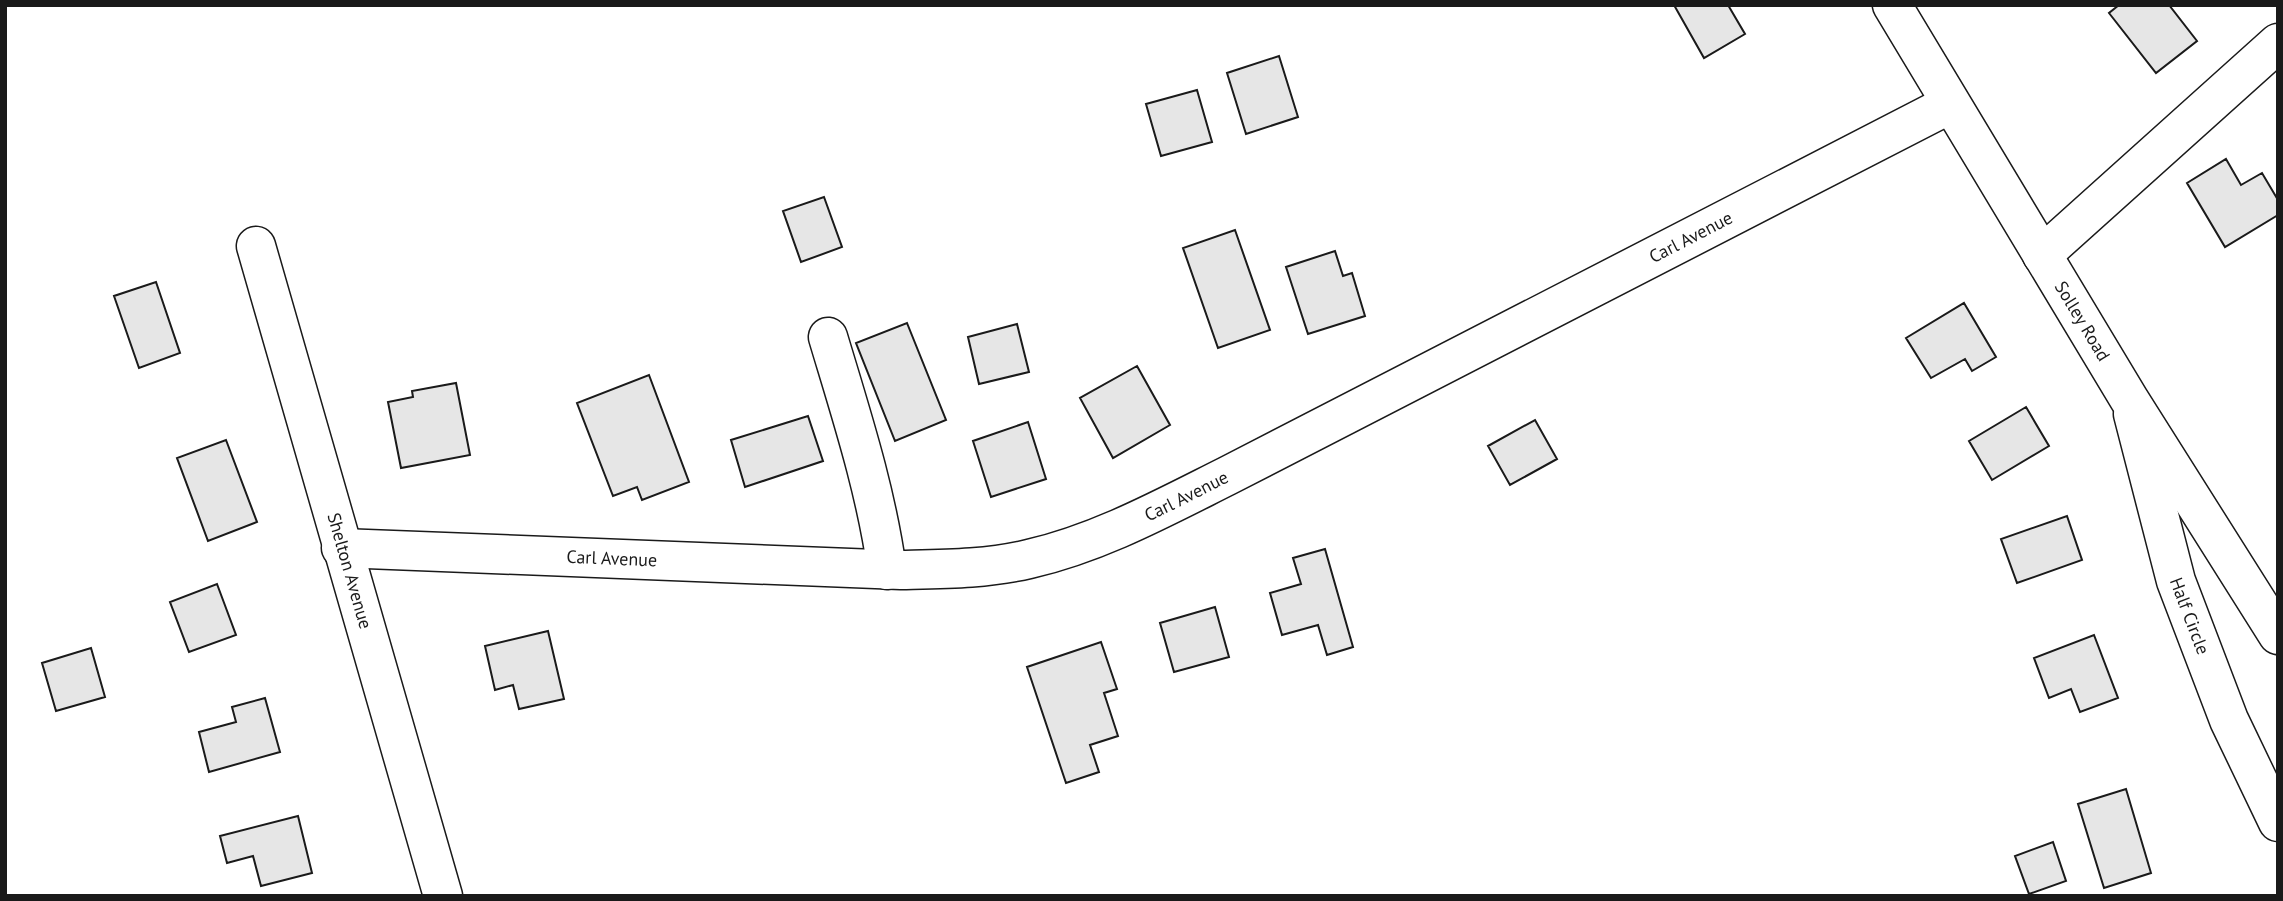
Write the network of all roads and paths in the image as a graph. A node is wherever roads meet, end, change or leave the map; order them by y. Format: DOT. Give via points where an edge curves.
graph roads {
  1 [pos="1892,5"];
  2 [pos="2278,43"];
  3 [pos="1950,104"];
  4 [pos="256,246"];
  5 [pos="2042,256"];
  6 [pos="828,337"];
  7 [pos="2129,398"];
  8 [pos="341,548"];
  9 [pos="887,570"];
  10 [pos="2278,635"];
  11 [pos="2278,822"];
  12 [pos="443,896"];
  1 -- 3 [label="street, Solley Road"];
  2 -- 5 [label="street"];
  3 -- 5 [label="street, Solley Road"];
  3 -- 9 [label="street, Carl Avenue" via="1116,531 1030,559 970,568"];
  4 -- 8 [label="street, Shelton Avenue"];
  5 -- 7 [label="street, Solley Road"];
  6 -- 9 [label="street" via="872,488"];
  7 -- 10 [label="street, Solley Road"];
  7 -- 11 [label="street, Half Circle" via="2176,581 2229,720"];
  8 -- 9 [label="street, Carl Avenue"];
  8 -- 12 [label="street, Shelton Avenue"];
}
